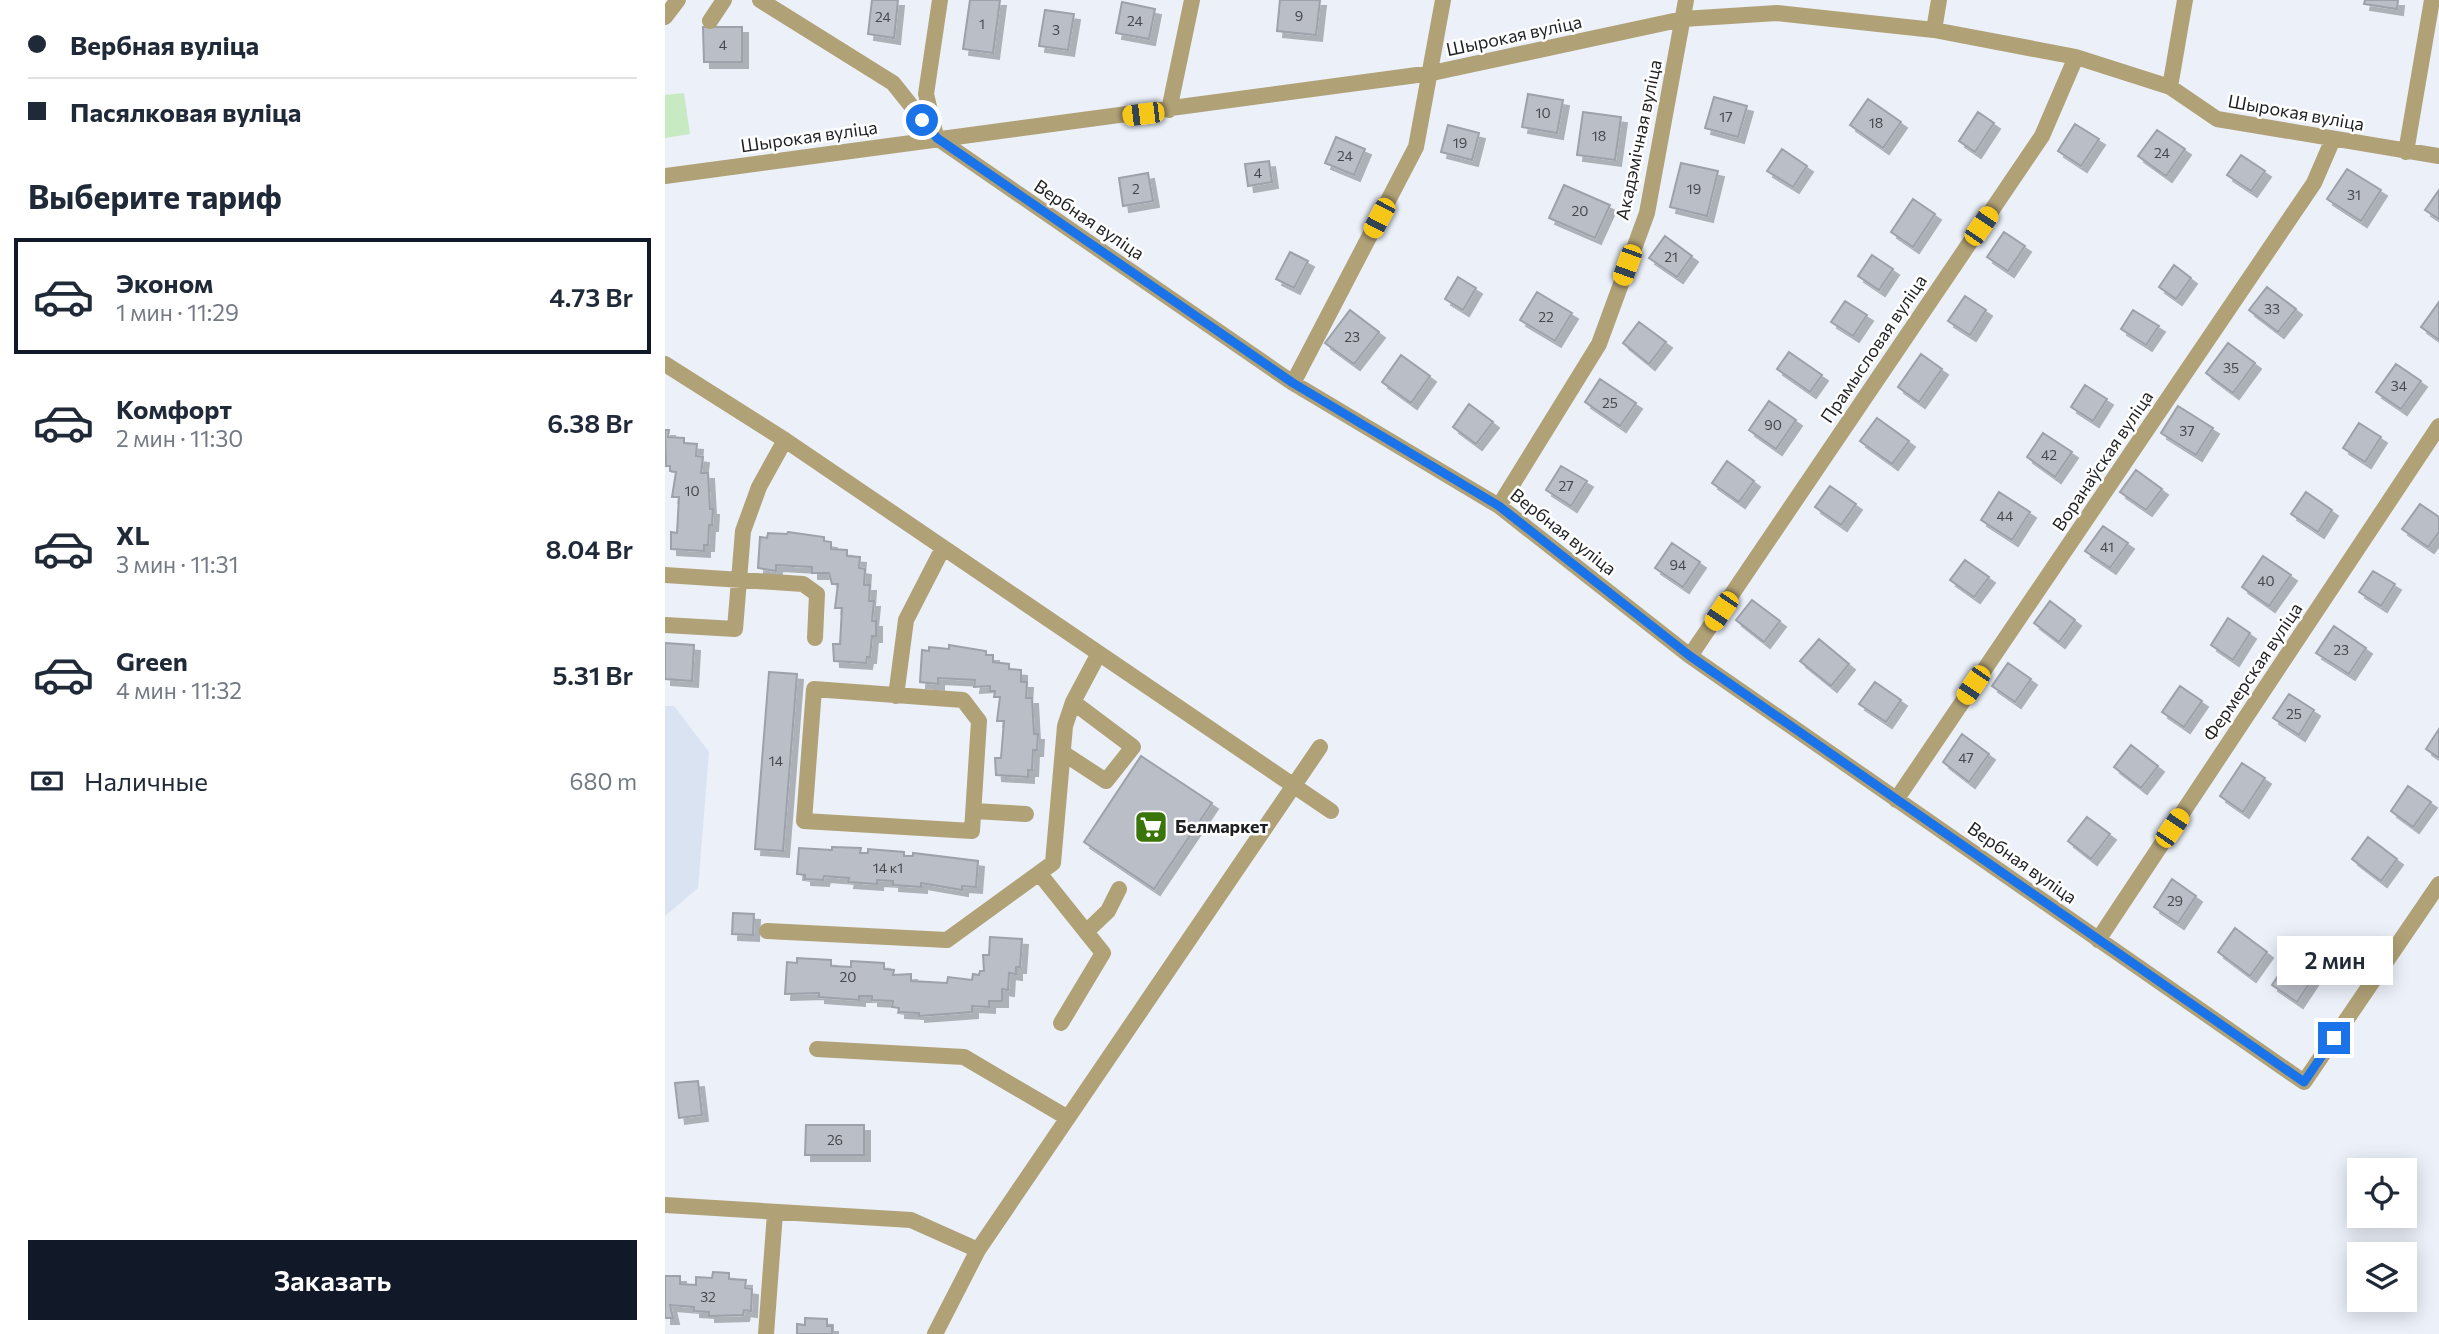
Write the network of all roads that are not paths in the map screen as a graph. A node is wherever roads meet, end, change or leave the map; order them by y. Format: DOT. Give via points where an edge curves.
graph roads {
  1 [pos="678,0"];
  2 [pos="724,0"];
  3 [pos="760,0"];
  4 [pos="940,0"];
  5 [pos="1192,0"];
  6 [pos="1443,0"];
  7 [pos="1686,0"];
  8 [pos="1938,0"];
  9 [pos="2185,0"];
  10 [pos="2432,0"];
  11 [pos="665,17"];
  12 [pos="1683,19"];
  13 [pos="710,21"];
  14 [pos="1934,30"];
  15 [pos="2076,57"];
  16 [pos="1432,74"];
  17 [pos="2170,88"];
  18 [pos="1169,110"];
  19 [pos="937,138"];
  20 [pos="2333,139"];
  21 [pos="2406,152"];
  22 [pos="2439,156"];
  23 [pos="665,176"];
  24 [pos="665,364"];
  25 [pos="1293,383"];
  26 [pos="2439,426"];
  27 [pos="785,440"];
  28 [pos="1499,506"];
  29 [pos="943,548"];
  30 [pos="665,575"];
  31 [pos="739,580"];
  32 [pos="665,625"];
  33 [pos="815,638"];
  34 [pos="1098,655"];
  35 [pos="1690,656"];
  36 [pos="896,695"];
  37 [pos="1073,702"];
  38 [pos="1319,747"];
  39 [pos="1063,753"];
  40 [pos="1292,786"];
  41 [pos="1896,800"];
  42 [pos="974,811"];
  43 [pos="1331,811"];
  44 [pos="1026,814"];
  45 [pos="1039,873"];
  46 [pos="2439,884"];
  47 [pos="1119,889"];
  48 [pos="767,931"];
  49 [pos="1086,932"];
  50 [pos="2098,940"];
  51 [pos="1061,1023"];
  52 [pos="817,1049"];
  53 [pos="1068,1118"];
  54 [pos="665,1205"];
  55 [pos="775,1213"];
  56 [pos="978,1250"];
  57 [pos="766,1334"];
  58 [pos="935,1334"];
  1 -- 11 [label="street"];
  2 -- 13 [label="street"];
  3 -- 19 [label="street, Вербная вуліца" via="893,83"];
  4 -- 19 [label="street" via="926,94"];
  5 -- 18 [label="street"];
  6 -- 16 [label="street"];
  7 -- 12 [label="street, Акадэмічная вуліца"];
  8 -- 14 [label="street"];
  9 -- 17 [label="street"];
  10 -- 21 [label="street"];
  12 -- 14 [label="street, Шырокая вуліца" via="1777,13"];
  12 -- 16 [label="street, Шырокая вуліца"];
  12 -- 28 [label="street, Акадэмічная вуліца" via="1647,213 1599,344"];
  14 -- 15 [label="street, Шырокая вуліца"];
  15 -- 17 [label="street, Шырокая вуліца"];
  15 -- 35 [label="street, Прамысловая вуліца" via="2042,136"];
  16 -- 18 [label="street, Шырокая вуліца"];
  16 -- 25 [label="street" via="1416,147"];
  17 -- 20 [label="street, Шырокая вуліца" via="2217,119"];
  18 -- 19 [label="street, Шырокая вуліца"];
  19 -- 23 [label="street, Шырокая вуліца"];
  19 -- 25 [label="street, Вербная вуліца"];
  20 -- 21 [label="street, Шырокая вуліца"];
  20 -- 41 [label="street, Воранаўская вуліца" via="2314,183"];
  21 -- 22 [label="street, Шырокая вуліца"];
  24 -- 27 [label="street"];
  25 -- 28 [label="street, Вербная вуліца"];
  26 -- 50 [label="street, Фермерская вуліца"];
  27 -- 29 [label="street"];
  27 -- 31 [label="street" via="759,486 743,531"];
  28 -- 35 [label="street, Вербная вуліца"];
  29 -- 34 [label="street"];
  29 -- 36 [label="street" via="906,620"];
  30 -- 31 [label="street"];
  31 -- 32 [label="street" via="736,629"];
  31 -- 33 [label="street" via="803,584 817,594"];
  34 -- 37 [label="street"];
  34 -- 40 [label="street"];
  35 -- 41 [label="street, Вербная вуліца"];
  36 -- 42 [label="street" via="963,701 979,721"];
  36 -- 42 [label="street" via="814,689 804,821 972,831"];
  37 -- 39 [label="street"];
  37 -- 39 [label="street" via="1133,747 1106,781"];
  38 -- 40 [label="street"];
  39 -- 45 [label="street" via="1053,863"];
  40 -- 43 [label="street"];
  40 -- 53 [label="street"];
  41 -- 50 [label="street, Вербная вуліца"];
  42 -- 44 [label="street"];
  45 -- 48 [label="street" via="947,940"];
  45 -- 49 [label="street"];
  46 -- 50 [label="street, Вербная вуліца" via="2304,1082"];
  47 -- 49 [label="street" via="1108,911"];
  49 -- 51 [label="street" via="1103,953"];
  52 -- 53 [label="street" via="964,1057"];
  53 -- 56 [label="street"];
  54 -- 55 [label="street"];
  55 -- 56 [label="street" via="911,1220"];
  55 -- 57 [label="street"];
  56 -- 58 [label="street"];
}
